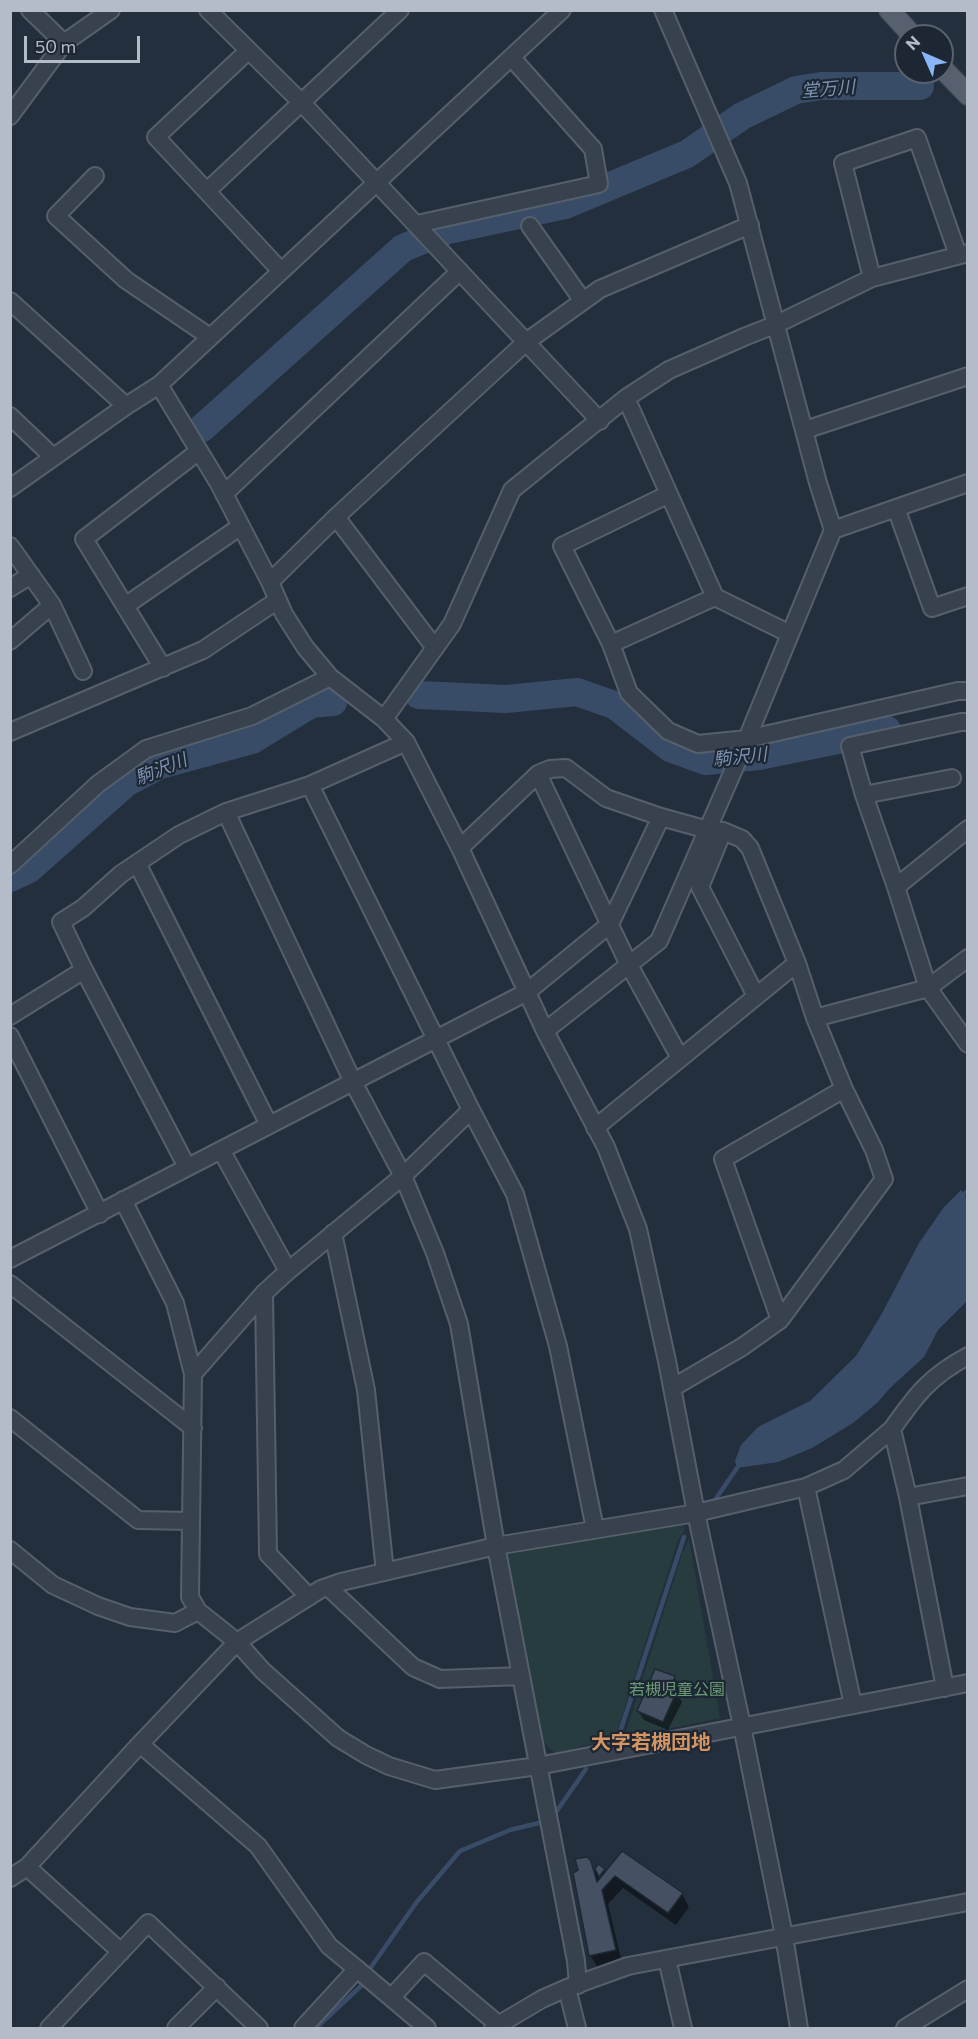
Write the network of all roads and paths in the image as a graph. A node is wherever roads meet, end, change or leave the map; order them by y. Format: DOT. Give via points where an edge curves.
graph roads {
  1 [pos="30,10"];
  2 [pos="111,10"];
  3 [pos="208,10"];
  4 [pos="400,10"];
  5 [pos="562,10"];
  6 [pos="663,10"];
  7 [pos="889,10"];
  8 [pos="902,24"];
  9 [pos="64,43"];
  10 [pos="248,51"];
  11 [pos="512,58"];
  12 [pos="954,80"];
  13 [pos="968,95"];
  14 [pos="16,98"];
  15 [pos="301,102"];
  16 [pos="10,116"];
  17 [pos="95,176"];
  18 [pos="377,182"];
  19 [pos="207,191"];
  20 [pos="417,225"];
  21 [pos="750,225"];
  22 [pos="530,226"];
  23 [pos="963,254"];
  24 [pos="281,271"];
  25 [pos="460,271"];
  26 [pos="872,278"];
  27 [pos="10,301"];
  28 [pos="583,301"];
  29 [pos="777,324"];
  30 [pos="210,337"];
  31 [pos="525,342"];
  32 [pos="968,376"];
  33 [pos="159,385"];
  34 [pos="626,398"];
  35 [pos="126,406"];
  36 [pos="10,416"];
  37 [pos="600,421"];
  38 [pos="805,430"];
  39 [pos="199,451"];
  40 [pos="53,457"];
  41 [pos="968,483"];
  42 [pos="10,488"];
  43 [pos="224,494"];
  44 [pos="669,494"];
  45 [pos="896,508"];
  46 [pos="336,517"];
  47 [pos="242,526"];
  48 [pos="833,530"];
  49 [pos="10,546"];
  50 [pos="32,575"];
  51 [pos="270,582"];
  52 [pos="10,588"];
  53 [pos="968,596"];
  54 [pos="715,597"];
  55 [pos="278,600"];
  56 [pos="52,605"];
  57 [pos="125,606"];
  58 [pos="790,634"];
  59 [pos="10,640"];
  60 [pos="611,644"];
  61 [pos="435,648"];
  62 [pos="163,668"];
  63 [pos="83,671"];
  64 [pos="330,677"];
  65 [pos="968,691"];
  66 [pos="384,719"];
  67 [pos="968,722"];
  68 [pos="10,732"];
  69 [pos="406,742"];
  70 [pos="746,743"];
  71 [pos="538,774"];
  72 [pos="952,778"];
  73 [pos="310,784"];
  74 [pos="864,795"];
  75 [pos="226,812"];
  76 [pos="661,817"];
  77 [pos="968,829"];
  78 [pos="716,830"];
  79 [pos="460,848"];
  80 [pos="137,863"];
  81 [pos="10,865"];
  82 [pos="896,887"];
  83 [pos="610,924"];
  84 [pos="968,958"];
  85 [pos="797,963"];
  86 [pos="629,965"];
  87 [pos="84,970"];
  88 [pos="928,988"];
  89 [pos="527,992"];
  90 [pos="756,996"];
  91 [pos="10,1016"];
  92 [pos="815,1018"];
  93 [pos="545,1031"];
  94 [pos="10,1036"];
  95 [pos="438,1038"];
  96 [pos="968,1044"];
  97 [pos="680,1058"];
  98 [pos="353,1082"];
  99 [pos="844,1089"];
  100 [pos="471,1110"];
  101 [pos="269,1125"];
  102 [pos="596,1128"];
  103 [pos="221,1150"];
  104 [pos="187,1167"];
  105 [pos="404,1176"];
  106 [pos="123,1200"];
  107 [pos="100,1214"];
  108 [pos="333,1233"];
  109 [pos="13,1253"];
  110 [pos="288,1271"];
  111 [pos="10,1284"];
  112 [pos="264,1293"];
  113 [pos="780,1320"];
  114 [pos="968,1356"];
  115 [pos="192,1374"];
  116 [pos="672,1388"];
  117 [pos="10,1418"];
  118 [pos="193,1428"];
  119 [pos="892,1429"];
  120 [pos="968,1486"];
  121 [pos="806,1487"];
  122 [pos="908,1497"];
  123 [pos="696,1513"];
  124 [pos="191,1521"];
  125 [pos="595,1529"];
  126 [pos="496,1546"];
  127 [pos="10,1550"];
  128 [pos="386,1572"];
  129 [pos="328,1587"];
  130 [pos="309,1596"];
  131 [pos="198,1611"];
  132 [pos="237,1642"];
  133 [pos="521,1677"];
  134 [pos="968,1683"];
  135 [pos="945,1688"];
  136 [pos="853,1705"];
  137 [pos="742,1726"];
  138 [pos="140,1744"];
  139 [pos="538,1766"];
  140 [pos="27,1868"];
  141 [pos="10,1878"];
  142 [pos="968,1902"];
  143 [pos="784,1936"];
  144 [pos="121,1952"];
  145 [pos="667,1959"];
  146 [pos="357,1969"];
  147 [pos="573,1986"];
  148 [pos="216,1987"];
  149 [pos="968,1989"];
  150 [pos="391,1998"];
  151 [pos="496,2027"];
  152 [pos="49,2028"];
  153 [pos="176,2028"];
  154 [pos="259,2028"];
  155 [pos="303,2028"];
  156 [pos="428,2028"];
  157 [pos="577,2028"];
  158 [pos="683,2028"];
  159 [pos="798,2028"];
  160 [pos="905,2028"];
  1 -- 9 [label="street"];
  2 -- 9 [label="street"];
  3 -- 10 [label="street"];
  4 -- 15 [label="street"];
  5 -- 11 [label="street"];
  6 -- 21 [label="street" via="738,183"];
  7 -- 8 [label="main road"];
  9 -- 14 [label="street"];
  10 -- 15 [label="street"];
  10 -- 19 [label="street" via="156,137"];
  11 -- 18 [label="street"];
  11 -- 20 [label="street" via="593,149 599,184"];
  12 -- 13 [label="main road"];
  14 -- 16 [label="street"];
  15 -- 18 [label="street"];
  15 -- 19 [label="street"];
  17 -- 30 [label="street" via="56,216 126,280"];
  18 -- 20 [label="street"];
  18 -- 24 [label="street"];
  19 -- 24 [label="street"];
  20 -- 25 [label="street"];
  21 -- 28 [label="street" via="600,289"];
  21 -- 29 [label="street"];
  22 -- 28 [label="street"];
  23 -- 26 [label="street"];
  23 -- 26 [label="street" via="918,138 843,163"];
  24 -- 30 [label="street"];
  25 -- 31 [label="street"];
  25 -- 43 [label="street"];
  26 -- 29 [label="street"];
  27 -- 35 [label="street"];
  28 -- 31 [label="street"];
  29 -- 34 [label="street" via="669,370"];
  29 -- 38 [label="street"];
  30 -- 33 [label="street"];
  31 -- 37 [label="street"];
  31 -- 46 [label="street"];
  32 -- 38 [label="street"];
  33 -- 35 [label="street"];
  33 -- 39 [label="street"];
  34 -- 37 [label="street"];
  34 -- 44 [label="street"];
  35 -- 40 [label="street"];
  36 -- 40 [label="street"];
  37 -- 61 [label="street" via="512,490 452,624"];
  38 -- 48 [label="street"];
  39 -- 43 [label="street"];
  39 -- 57 [label="street" via="84,539"];
  40 -- 42 [label="street"];
  41 -- 45 [label="street"];
  43 -- 47 [label="street"];
  44 -- 54 [label="street"];
  44 -- 60 [label="street" via="562,546"];
  45 -- 48 [label="street"];
  45 -- 53 [label="street" via="932,608"];
  46 -- 51 [label="street"];
  46 -- 61 [label="street"];
  47 -- 51 [label="street"];
  47 -- 57 [label="street"];
  48 -- 58 [label="street"];
  49 -- 50 [label="street"];
  50 -- 52 [label="street"];
  50 -- 56 [label="street"];
  51 -- 55 [label="street"];
  54 -- 58 [label="street"];
  54 -- 60 [label="street"];
  55 -- 62 [label="street" via="203,651"];
  55 -- 64 [label="street" via="305,647"];
  56 -- 59 [label="street"];
  56 -- 63 [label="street"];
  57 -- 62 [label="street"];
  58 -- 70 [label="street"];
  60 -- 70 [label="street" via="629,693 668,731 698,744"];
  61 -- 66 [label="street"];
  62 -- 68 [label="street"];
  64 -- 66 [label="street"];
  64 -- 81 [label="street" via="252,716 146,749 98,784"];
  65 -- 70 [label="street"];
  66 -- 69 [label="street"];
  67 -- 74 [label="street" via="850,746"];
  69 -- 73 [label="street"];
  69 -- 79 [label="street"];
  70 -- 78 [label="street" via="728,783"];
  71 -- 76 [label="street" via="566,768 606,798"];
  71 -- 79 [label="street"];
  71 -- 83 [label="street"];
  72 -- 74 [label="street"];
  73 -- 75 [label="street"];
  73 -- 95 [label="street"];
  74 -- 82 [label="street"];
  75 -- 80 [label="street" via="178,835"];
  75 -- 98 [label="street"];
  76 -- 78 [label="street"];
  76 -- 83 [label="street"];
  77 -- 82 [label="street"];
  78 -- 85 [label="street" via="742,839 750,848"];
  78 -- 86 [label="street" via="659,940"];
  78 -- 90 [label="street" via="700,887"];
  79 -- 89 [label="street"];
  80 -- 87 [label="street" via="61,922"];
  80 -- 101 [label="street"];
  82 -- 88 [label="street"];
  83 -- 86 [label="street"];
  83 -- 89 [label="street"];
  84 -- 88 [label="street"];
  85 -- 90 [label="street"];
  85 -- 92 [label="street"];
  86 -- 93 [label="street"];
  86 -- 97 [label="street"];
  87 -- 91 [label="street"];
  87 -- 104 [label="street"];
  88 -- 92 [label="street"];
  88 -- 96 [label="street"];
  89 -- 93 [label="street"];
  89 -- 95 [label="street"];
  90 -- 97 [label="street"];
  92 -- 99 [label="street"];
  93 -- 102 [label="street"];
  94 -- 107 [label="street"];
  95 -- 98 [label="street"];
  95 -- 100 [label="street"];
  97 -- 102 [label="street"];
  98 -- 101 [label="street"];
  98 -- 105 [label="street"];
  99 -- 113 [label="street" via="884,1179"];
  99 -- 113 [label="street" via="723,1159"];
  100 -- 105 [label="street"];
  100 -- 125 [label="street" via="514,1194 558,1346"];
  101 -- 103 [label="street"];
  102 -- 116 [label="street" via="638,1229"];
  103 -- 104 [label="street"];
  103 -- 110 [label="street"];
  104 -- 106 [label="street"];
  105 -- 108 [label="street"];
  105 -- 126 [label="street" via="459,1324"];
  106 -- 107 [label="street"];
  106 -- 115 [label="street" via="176,1303"];
  107 -- 109 [label="street"];
  108 -- 110 [label="street"];
  108 -- 128 [label="street" via="366,1390"];
  110 -- 112 [label="street"];
  111 -- 118 [label="street"];
  112 -- 115 [label="street"];
  112 -- 130 [label="street" via="268,1554"];
  113 -- 116 [label="street"];
  114 -- 119 [label="street" via="946,1367 919,1392"];
  115 -- 118 [label="street"];
  116 -- 123 [label="street"];
  117 -- 124 [label="street" via="138,1520"];
  118 -- 124 [label="street"];
  119 -- 121 [label="street" via="844,1470"];
  119 -- 122 [label="street"];
  120 -- 122 [label="street"];
  121 -- 123 [label="street"];
  121 -- 136 [label="street"];
  122 -- 135 [label="street"];
  123 -- 125 [label="street"];
  123 -- 137 [label="street"];
  124 -- 131 [label="street" via="190,1597"];
  125 -- 126 [label="street"];
  126 -- 128 [label="street"];
  126 -- 133 [label="street"];
  127 -- 131 [label="street" via="53,1585 130,1617 175,1623"];
  128 -- 129 [label="street"];
  129 -- 130 [label="street"];
  129 -- 133 [label="street" via="413,1666 431,1675 440,1679"];
  130 -- 132 [label="street"];
  131 -- 132 [label="street"];
  132 -- 138 [label="street"];
  132 -- 139 [label="street" via="281,1688 338,1738 389,1766 435,1780"];
  133 -- 139 [label="street"];
  134 -- 135 [label="street"];
  135 -- 136 [label="street"];
  136 -- 137 [label="street"];
  137 -- 139 [label="street"];
  137 -- 143 [label="street"];
  138 -- 140 [label="street"];
  138 -- 146 [label="street" via="258,1846 329,1946"];
  139 -- 147 [label="street" via="574,1951"];
  140 -- 141 [label="street"];
  140 -- 144 [label="street"];
  142 -- 143 [label="street"];
  143 -- 145 [label="street"];
  143 -- 159 [label="street"];
  144 -- 148 [label="street" via="148,1923"];
  144 -- 152 [label="street"];
  145 -- 147 [label="street" via="628,1966"];
  145 -- 158 [label="street"];
  146 -- 150 [label="street"];
  146 -- 155 [label="street"];
  147 -- 151 [label="street"];
  147 -- 157 [label="street"];
  148 -- 153 [label="street"];
  148 -- 154 [label="street"];
  149 -- 160 [label="street"];
  150 -- 151 [label="street" via="424,1962"];
  150 -- 156 [label="street"];
}
